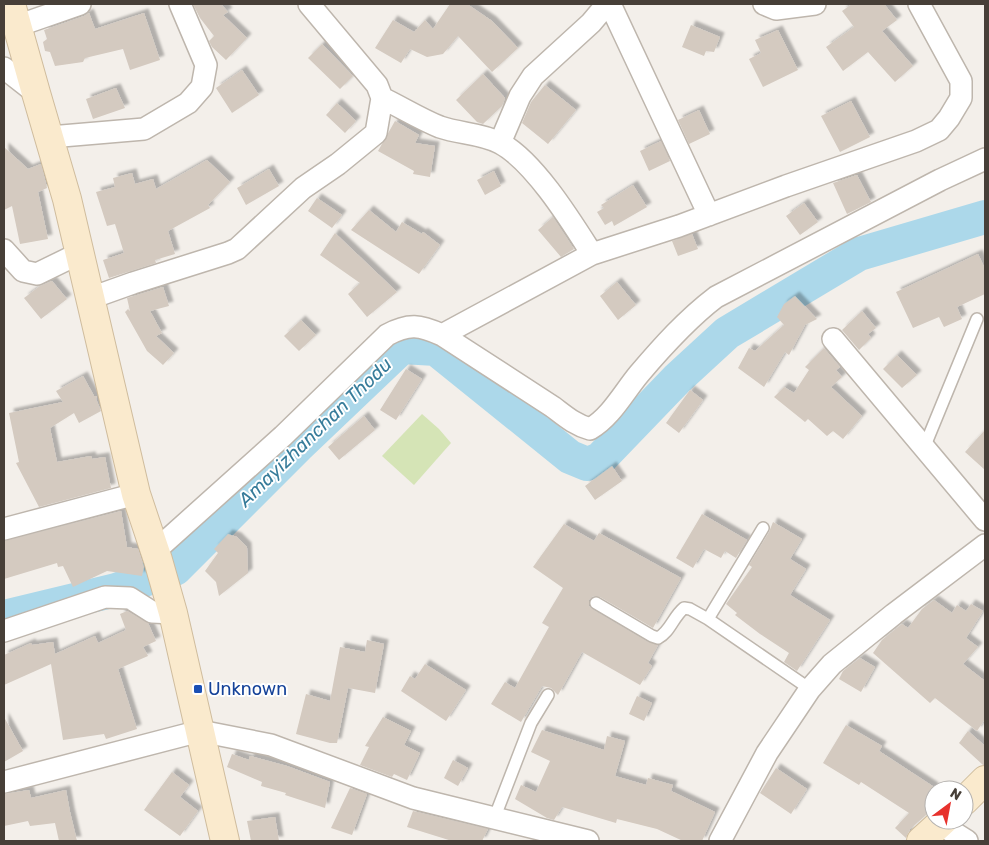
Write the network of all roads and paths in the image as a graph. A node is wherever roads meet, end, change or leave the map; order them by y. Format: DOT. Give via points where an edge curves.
graph roads {
  1 [pos="80,4"];
  2 [pos="180,4"];
  3 [pos="309,4"];
  4 [pos="608,4"];
  5 [pos="764,4"];
  6 [pos="815,4"];
  7 [pos="918,4"];
  8 [pos="14,15"];
  9 [pos="4,68"];
  10 [pos="36,93"];
  11 [pos="382,98"];
  12 [pos="50,136"];
  13 [pos="500,143"];
  14 [pos="985,159"];
  15 [pos="709,215"];
  16 [pos="4,250"];
  17 [pos="80,253"];
  18 [pos="592,254"];
  19 [pos="91,298"];
  20 [pos="977,319"];
  21 [pos="442,335"];
  22 [pos="833,339"];
  23 [pos="924,448"];
  24 [pos="136,494"];
  25 [pos="985,520"];
  26 [pos="763,528"];
  27 [pos="4,529"];
  28 [pos="985,545"];
  29 [pos="156,556"];
  30 [pos="596,602"];
  31 [pos="173,613"];
  32 [pos="708,619"];
  33 [pos="4,631"];
  34 [pos="810,689"];
  35 [pos="548,695"];
  36 [pos="200,731"];
  37 [pos="985,780"];
  38 [pos="4,782"];
  39 [pos="974,791"];
  40 [pos="494,819"];
  41 [pos="940,830"];
  42 [pos="225,841"];
  43 [pos="588,841"];
  44 [pos="720,841"];
  45 [pos="967,841"];
  1 -- 8 [label="street"];
  2 -- 12 [label="street" via="206,65 202,87 188,103 144,129"];
  3 -- 11 [label="street" via="377,85"];
  4 -- 13 [label="street" via="533,76 520,96"];
  4 -- 15 [label="street"];
  5 -- 6 [label="street" via="776,8"];
  7 -- 15 [label="street" via="961,81 961,98 939,130 916,142"];
  8 -- 10 [label="main road"];
  9 -- 10 [label="street"];
  10 -- 12 [label="main road"];
  11 -- 13 [label="street" via="441,127"];
  11 -- 19 [label="street" via="376,133 303,188 237,249"];
  12 -- 17 [label="main road"];
  13 -- 18 [label="street" via="527,165 547,189"];
  14 -- 21 [label="street" via="716,297 699,310 600,423 590,429 570,420"];
  15 -- 18 [label="street"];
  16 -- 17 [label="street" via="23,271 37,274"];
  17 -- 19 [label="main road"];
  18 -- 21 [label="street"];
  19 -- 24 [label="main road"];
  20 -- 23 [label="lane"];
  21 -- 29 [label="street" via="412,326 387,335"];
  22 -- 23 [label="street"];
  23 -- 25 [label="street"];
  24 -- 27 [label="street"];
  24 -- 29 [label="main road"];
  26 -- 32 [label="lane"];
  28 -- 34 [label="street" via="832,664"];
  29 -- 31 [label="main road"];
  30 -- 32 [label="lane" via="658,638 684,608"];
  31 -- 33 [label="street" via="152,612 130,598 105,597"];
  31 -- 36 [label="main road"];
  32 -- 34 [label="lane"];
  34 -- 44 [label="street" via="767,753"];
  35 -- 40 [label="lane" via="531,723"];
  36 -- 38 [label="street"];
  36 -- 40 [label="street" via="271,745 413,798"];
  36 -- 42 [label="main road"];
  37 -- 39 [label="main road"];
  40 -- 43 [label="street"];
  41 -- 45 [label="street"];
}
